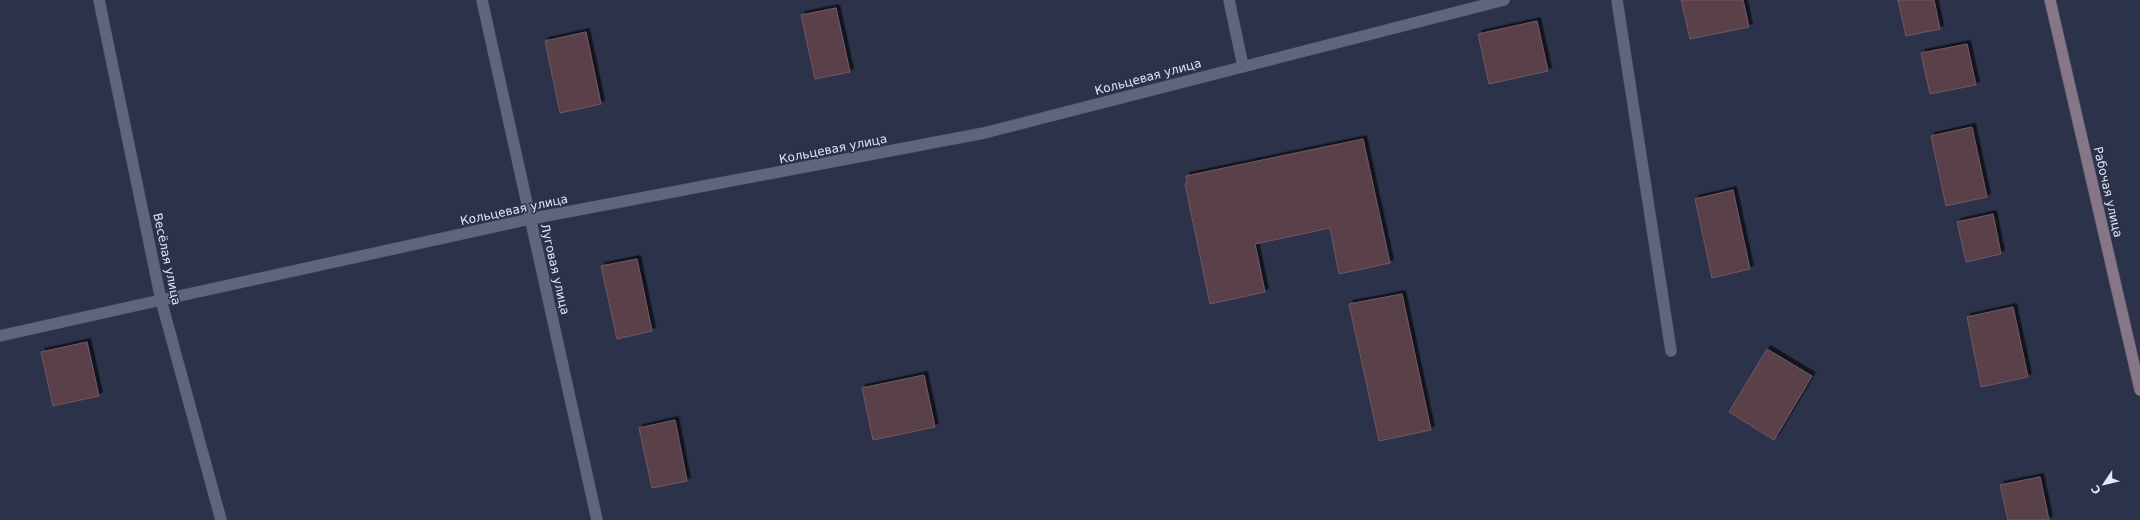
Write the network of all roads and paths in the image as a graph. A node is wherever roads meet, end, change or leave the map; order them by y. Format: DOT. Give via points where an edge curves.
graph roads {
  1 [pos="99,0"];
  2 [pos="482,0"];
  3 [pos="1229,0"];
  4 [pos="1504,0"];
  5 [pos="1617,0"];
  6 [pos="2050,0"];
  7 [pos="1243,66"];
  8 [pos="530,219"];
  9 [pos="162,300"];
  10 [pos="0,336"];
  11 [pos="1671,351"];
  12 [pos="2140,390"];
  13 [pos="221,520"];
  14 [pos="597,520"];
  1 -- 9 [label="street, Весёлая улица"];
  2 -- 8 [label="street, Луговая улица"];
  3 -- 7 [label="street"];
  4 -- 7 [label="street, Кольцевая улица"];
  5 -- 11 [label="street"];
  6 -- 12 [label="main road, Рабочая улица"];
  7 -- 8 [label="street, Кольцевая улица" via="984,134"];
  8 -- 9 [label="street, Кольцевая улица"];
  8 -- 14 [label="street, Луговая улица"];
  9 -- 10 [label="street, Кольцевая улица"];
  9 -- 13 [label="street, Весёлая улица"];
}
